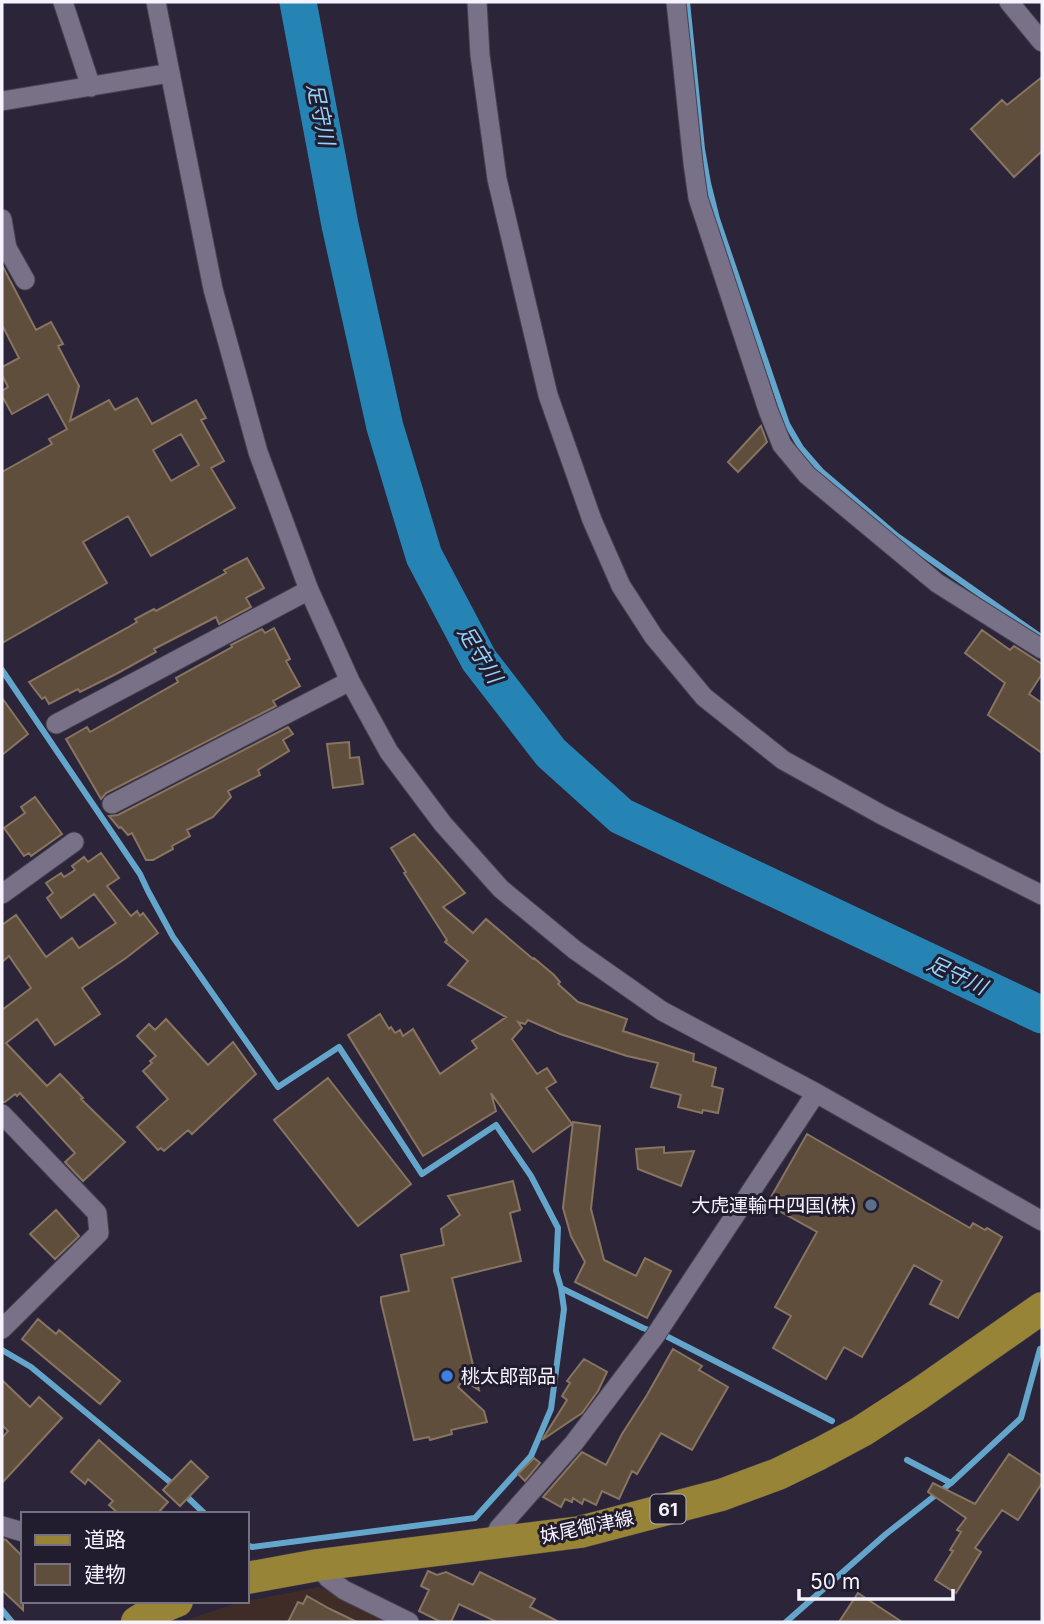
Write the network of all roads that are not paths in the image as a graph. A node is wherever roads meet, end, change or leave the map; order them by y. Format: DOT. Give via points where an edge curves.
graph roads {
  1 [pos="63,2"];
  2 [pos="156,2"];
  3 [pos="477,2"];
  4 [pos="676,2"];
  5 [pos="1009,2"];
  6 [pos="1042,42"];
  7 [pos="170,73"];
  8 [pos="91,87"];
  9 [pos="2,101"];
  10 [pos="2,219"];
  11 [pos="25,280"];
  12 [pos="309,590"];
  13 [pos="1042,649"];
  14 [pos="350,681"];
  15 [pos="56,724"];
  16 [pos="112,804"];
  17 [pos="74,842"];
  18 [pos="2,894"];
  19 [pos="1042,895"];
  20 [pos="816,1093"];
  21 [pos="2,1114"];
  22 [pos="1042,1221"];
  23 [pos="1042,1308"];
  24 [pos="2,1329"];
  25 [pos="2,1526"];
  26 [pos="21,1531"];
  27 [pos="491,1544"];
  28 [pos="318,1565"];
  29 [pos="248,1578"];
  30 [pos="172,1603"];
  31 [pos="137,1622"];
  32 [pos="409,1622"];
  1 -- 8 [label="street"];
  2 -- 7 [label="street"];
  3 -- 19 [label="street" via="497,179 548,395 592,520 621,586 654,637 704,697 783,761"];
  4 -- 13 [label="street" via="698,198 782,445 807,475 937,583"];
  5 -- 6 [label="street"];
  7 -- 8 [label="street"];
  7 -- 12 [label="street" via="213,289 258,452"];
  8 -- 9 [label="street"];
  10 -- 11 [label="street" via="8,248"];
  12 -- 14 [label="street"];
  12 -- 15 [label="street"];
  14 -- 16 [label="street"];
  14 -- 20 [label="street" via="389,752 443,824 501,889 575,950 662,1011"];
  17 -- 18 [label="street"];
  20 -- 22 [label="street"];
  20 -- 27 [label="street" via="657,1332 575,1443 499,1528"];
  21 -- 24 [label="street" via="97,1213 99,1233"];
  23 -- 27 [label="main road, 妹尾御津線 / 61" via="862,1431 778,1474 721,1495 580,1532"];
  25 -- 26 [label="street"];
  27 -- 28 [label="main road, 妹尾御津線 / 61"];
  28 -- 29 [label="main road, 妹尾御津線 / 61"];
  28 -- 32 [label="street" via="344,1590"];
  30 -- 31 [label="main road"];
}
